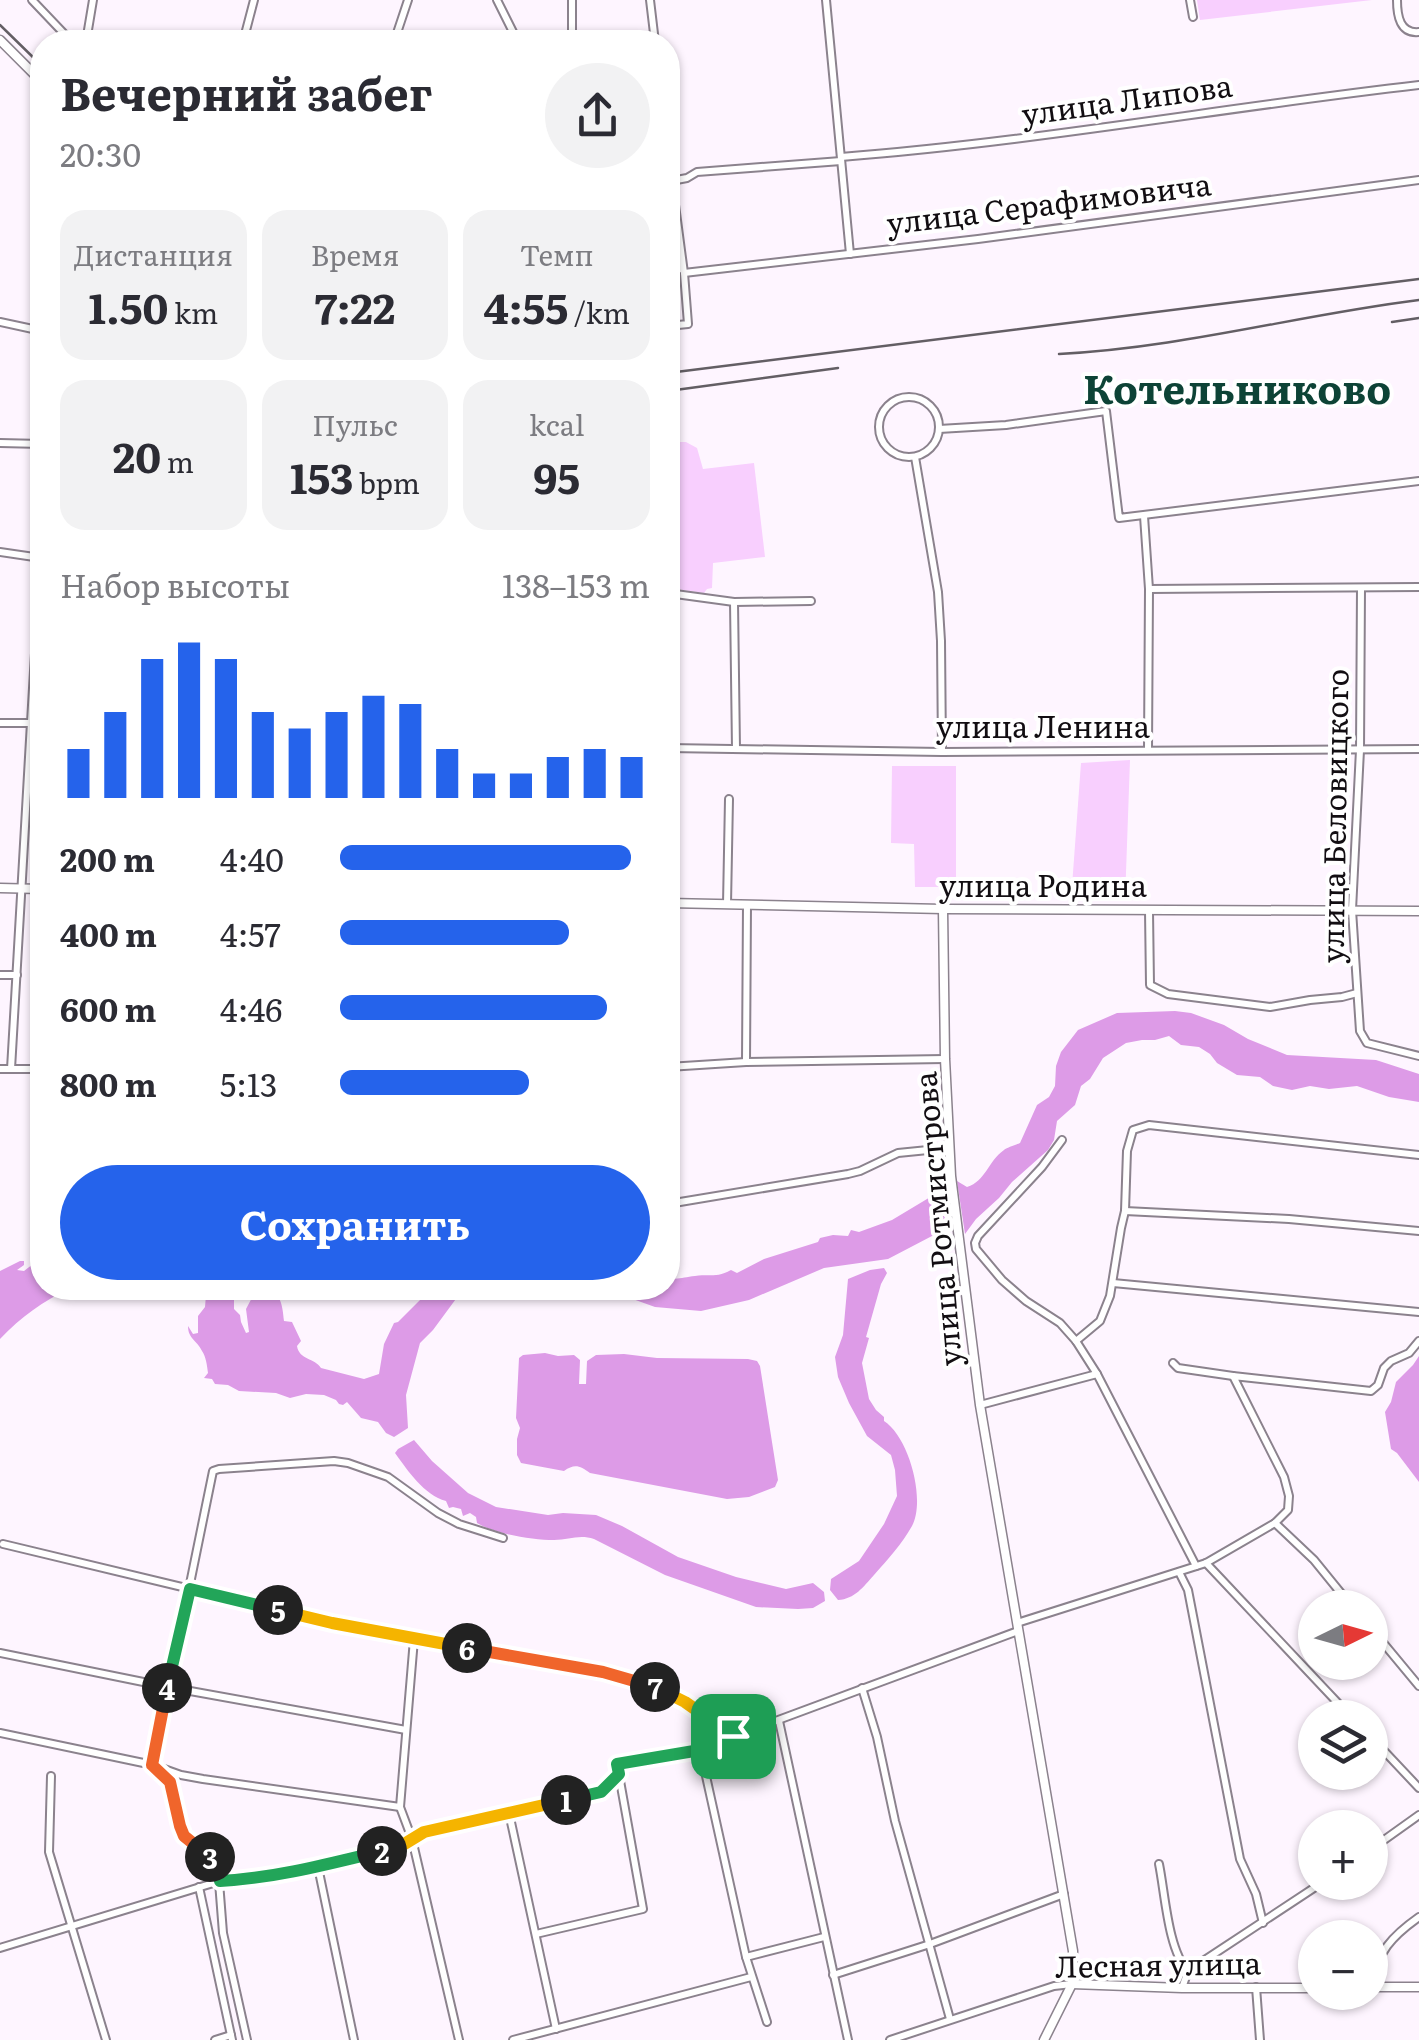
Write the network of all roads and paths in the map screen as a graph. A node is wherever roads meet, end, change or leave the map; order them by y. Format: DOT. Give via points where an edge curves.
graph roads {
  1 [pos="32,0"];
  2 [pos="94,0"];
  3 [pos="254,0"];
  4 [pos="408,0"];
  5 [pos="497,0"];
  6 [pos="572,0"];
  7 [pos="650,0"];
  8 [pos="826,0"];
  9 [pos="1190,0"];
  10 [pos="1398,0"];
  11 [pos="1194,17"];
  12 [pos="61,30"];
  13 [pos="88,30"];
  14 [pos="246,30"];
  15 [pos="398,30"];
  16 [pos="512,30"];
  17 [pos="572,30"];
  18 [pos="654,30"];
  19 [pos="1419,32"];
  20 [pos="0,40"];
  21 [pos="30,70"];
  22 [pos="1419,85"];
  23 [pos="841,159"];
  24 [pos="680,179"];
  25 [pos="1419,180"];
  26 [pos="680,246"];
  27 [pos="850,254"];
  28 [pos="680,271"];
  29 [pos="684,271"];
  30 [pos="0,322"];
  31 [pos="680,325"];
  32 [pos="30,328"];
  33 [pos="939,429"];
  34 [pos="0,443"];
  35 [pos="30,444"];
  36 [pos="914,457"];
  37 [pos="1419,481"];
  38 [pos="1144,516"];
  39 [pos="0,552"];
  40 [pos="30,556"];
  41 [pos="1419,587"];
  42 [pos="1360,588"];
  43 [pos="1149,589"];
  44 [pos="680,594"];
  45 [pos="812,600"];
  46 [pos="734,602"];
  47 [pos="0,722"];
  48 [pos="30,723"];
  49 [pos="680,748"];
  50 [pos="736,749"];
  51 [pos="1419,749"];
  52 [pos="1148,750"];
  53 [pos="1360,750"];
  54 [pos="942,752"];
  55 [pos="729,799"];
  56 [pos="0,888"];
  57 [pos="23,888"];
  58 [pos="30,888"];
  59 [pos="680,903"];
  60 [pos="728,904"];
  61 [pos="747,904"];
  62 [pos="944,909"];
  63 [pos="1352,910"];
  64 [pos="1149,911"];
  65 [pos="1419,911"];
  66 [pos="0,975"];
  67 [pos="17,975"];
  68 [pos="1357,993"];
  69 [pos="1419,1056"];
  70 [pos="946,1060"];
  71 [pos="746,1062"];
  72 [pos="680,1066"];
  73 [pos="30,1068"];
  74 [pos="0,1069"];
  75 [pos="11,1069"];
  76 [pos="1062,1140"];
  77 [pos="948,1148"];
  78 [pos="1419,1156"];
  79 [pos="680,1202"];
  80 [pos="1126,1211"];
  81 [pos="1419,1231"];
  82 [pos="1114,1283"];
  83 [pos="1419,1312"];
  84 [pos="1076,1341"];
  85 [pos="1419,1341"];
  86 [pos="1173,1362"];
  87 [pos="1097,1374"];
  88 [pos="1233,1376"];
  89 [pos="980,1405"];
  90 [pos="1275,1523"];
  91 [pos="504,1538"];
  92 [pos="2,1544"];
  93 [pos="1206,1563"];
  94 [pos="1196,1566"];
  95 [pos="1178,1572"];
  96 [pos="190,1589"];
  97 [pos="1339,1590"];
  98 [pos="1017,1627"];
  99 [pos="414,1639"];
  100 [pos="1388,1649"];
  101 [pos="0,1654"];
  102 [pos="1419,1686"];
  103 [pos="168,1687"];
  104 [pos="862,1688"];
  105 [pos="1335,1700"];
  106 [pos="779,1722"];
  107 [pos="406,1730"];
  108 [pos="0,1734"];
  109 [pos="733,1736"];
  110 [pos="700,1750"];
  111 [pos="1388,1755"];
  112 [pos="152,1765"];
  113 [pos="619,1774"];
  114 [pos="51,1776"];
  115 [pos="1419,1788"];
  116 [pos="400,1806"];
  117 [pos="509,1813"];
  118 [pos="1419,1815"];
  119 [pos="1388,1837"];
  120 [pos="412,1839"];
  121 [pos="1159,1864"];
  122 [pos="318,1866"];
  123 [pos="220,1881"];
  124 [pos="199,1887"];
  125 [pos="1064,1894"];
  126 [pos="1298,1900"];
  127 [pos="1419,1917"];
  128 [pos="1264,1923"];
  129 [pos="71,1926"];
  130 [pos="536,1934"];
  131 [pos="824,1937"];
  132 [pos="930,1944"];
  133 [pos="1388,1945"];
  134 [pos="0,1948"];
  135 [pos="746,1958"];
  136 [pos="1188,1971"];
  137 [pos="833,1975"];
  138 [pos="751,1977"];
  139 [pos="1072,1984"];
  140 [pos="1388,1986"];
  141 [pos="1256,1987"];
  142 [pos="1419,1987"];
  143 [pos="1182,1988"];
  144 [pos="1298,1988"];
  145 [pos="950,2020"];
  146 [pos="767,2022"];
  147 [pos="556,2028"];
  148 [pos="232,2038"];
  149 [pos="106,2040"];
  150 [pos="216,2040"];
  151 [pos="247,2040"];
  152 [pos="354,2040"];
  153 [pos="459,2040"];
  154 [pos="513,2040"];
  155 [pos="848,2040"];
  156 [pos="890,2040"];
  157 [pos="1044,2040"];
  158 [pos="1260,2040"];
  1 -- 12 [label="street"];
  2 -- 13 [label="street"];
  3 -- 14 [label="street"];
  4 -- 15 [label="street"];
  5 -- 16 [label="street"];
  6 -- 17 [label="street"];
  7 -- 18 [label="street"];
  8 -- 23 [label="street"];
  9 -- 11 [label="street"];
  10 -- 19 [label="street" via="1404,28"];
  20 -- 21 [label="street"];
  22 -- 23 [label="street, улица Липова"];
  23 -- 24 [label="street, улица Липова" via="697,172"];
  23 -- 27 [label="street"];
  25 -- 27 [label="street, улица Серафимовича"];
  26 -- 29 [label="street"];
  27 -- 29 [label="street, улица Серафимовича"];
  28 -- 29 [label="street, улица Серафимовича"];
  29 -- 31 [label="street" via="688,324"];
  30 -- 32 [label="street"];
  33 -- 36 [label="street" via="934,445"];
  33 -- 36 [label="street" via="933,409 916,398 885,409 883,443"];
  33 -- 38 [label="street" via="1106,411 1119,518"];
  34 -- 35 [label="street"];
  36 -- 54 [label="street" via="938,592"];
  37 -- 38 [label="street"];
  38 -- 43 [label="street"];
  39 -- 40 [label="street"];
  41 -- 42 [label="street"];
  42 -- 43 [label="street"];
  42 -- 53 [label="street, улица Беловицкого"];
  43 -- 52 [label="street"];
  44 -- 46 [label="street"];
  45 -- 46 [label="street"];
  46 -- 50 [label="street"];
  47 -- 48 [label="street"];
  48 -- 57 [label="street"];
  49 -- 50 [label="street, улица Ленина"];
  50 -- 54 [label="street, улица Ленина"];
  51 -- 53 [label="street, улица Ленина"];
  52 -- 53 [label="street, улица Ленина"];
  52 -- 54 [label="street, улица Ленина"];
  53 -- 63 [label="street, улица Беловицкого"];
  55 -- 60 [label="street"];
  56 -- 57 [label="street"];
  57 -- 58 [label="street"];
  57 -- 67 [label="street"];
  59 -- 60 [label="street, улица Родина"];
  60 -- 61 [label="street, улица Родина"];
  61 -- 62 [label="street, улица Родина"];
  61 -- 71 [label="street"];
  62 -- 64 [label="street, улица Родина"];
  62 -- 70 [label="street, улица Ротмистрова"];
  63 -- 64 [label="street, улица Родина"];
  63 -- 65 [label="street, улица Родина"];
  63 -- 68 [label="street, улица Беловицкого"];
  64 -- 68 [label="street" via="1150,985 1158,991 1270,1006"];
  66 -- 67 [label="street"];
  67 -- 75 [label="street"];
  68 -- 69 [label="street, улица Беловицкого" via="1366,1043"];
  70 -- 71 [label="street"];
  70 -- 77 [label="street, улица Ротмистрова"];
  71 -- 72 [label="street"];
  73 -- 75 [label="street"];
  74 -- 75 [label="street"];
  76 -- 84 [label="street" via="975,1244 1002,1280"];
  77 -- 79 [label="street" via="898,1154 848,1174"];
  77 -- 89 [label="street, улица Ротмистрова"];
  78 -- 80 [label="street" via="1140,1126 1127,1151"];
  80 -- 81 [label="street"];
  80 -- 82 [label="street"];
  82 -- 83 [label="street"];
  82 -- 84 [label="street" via="1100,1321"];
  84 -- 87 [label="street"];
  85 -- 88 [label="street" via="1384,1368 1371,1392"];
  86 -- 88 [label="street"];
  87 -- 89 [label="street, улица Ротмистрова"];
  87 -- 94 [label="street"];
  88 -- 90 [label="street" via="1284,1477 1288,1510"];
  89 -- 98 [label="street, улица Ротмистрова"];
  90 -- 93 [label="street"];
  90 -- 97 [label="street"];
  91 -- 96 [label="street" via="459,1524 388,1477 348,1463 219,1468 209,1481"];
  92 -- 96 [label="street"];
  93 -- 94 [label="street"];
  93 -- 105 [label="street"];
  94 -- 95 [label="street"];
  95 -- 98 [label="street"];
  95 -- 128 [label="street" via="1188,1590 1240,1859"];
  96 -- 99 [label="street"];
  96 -- 103 [label="street"];
  98 -- 104 [label="street"];
  98 -- 125 [label="street, улица Ротмистрова"];
  99 -- 107 [label="street"];
  99 -- 109 [label="street" via="647,1684"];
  100 -- 102 [label="street"];
  101 -- 103 [label="street"];
  103 -- 107 [label="street"];
  103 -- 112 [label="street"];
  104 -- 106 [label="street"];
  104 -- 132 [label="street"];
  106 -- 109 [label="street"];
  106 -- 131 [label="street"];
  107 -- 116 [label="street"];
  108 -- 112 [label="street"];
  109 -- 110 [label="street"];
  110 -- 113 [label="street" via="617,1764"];
  110 -- 135 [label="street"];
  111 -- 115 [label="street"];
  112 -- 116 [label="street" via="203,1780"];
  112 -- 123 [label="street" via="170,1782 184,1836 214,1860"];
  113 -- 117 [label="street" via="601,1792"];
  113 -- 130 [label="street" via="644,1909"];
  114 -- 129 [label="street" via="49,1852"];
  116 -- 120 [label="street"];
  117 -- 120 [label="street"];
  117 -- 130 [label="street"];
  118 -- 119 [label="street"];
  120 -- 122 [label="street"];
  120 -- 153 [label="street"];
  121 -- 136 [label="street" via="1174,1942"];
  122 -- 123 [label="street"];
  122 -- 152 [label="street"];
  123 -- 124 [label="street"];
  123 -- 151 [label="street" via="223,1933"];
  124 -- 129 [label="street"];
  124 -- 148 [label="street"];
  125 -- 132 [label="street"];
  125 -- 139 [label="street, улица Ротмистрова"];
  126 -- 128 [label="street"];
  127 -- 133 [label="street"];
  128 -- 136 [label="street"];
  129 -- 134 [label="street"];
  129 -- 149 [label="street"];
  130 -- 147 [label="street"];
  131 -- 135 [label="street"];
  131 -- 137 [label="street"];
  132 -- 137 [label="street"];
  132 -- 145 [label="street"];
  135 -- 138 [label="street"];
  136 -- 143 [label="street"];
  137 -- 155 [label="street"];
  138 -- 146 [label="street"];
  138 -- 147 [label="street"];
  139 -- 143 [label="street, Лесная улица"];
  139 -- 145 [label="street, Лесная улица"];
  139 -- 157 [label="street, улица Ротмистрова"];
  140 -- 142 [label="street"];
  141 -- 143 [label="street, Лесная улица"];
  141 -- 144 [label="street, Лесная улица"];
  141 -- 158 [label="street"];
  145 -- 156 [label="street, Лесная улица"];
  147 -- 154 [label="street"];
  148 -- 150 [label="street"];
}
